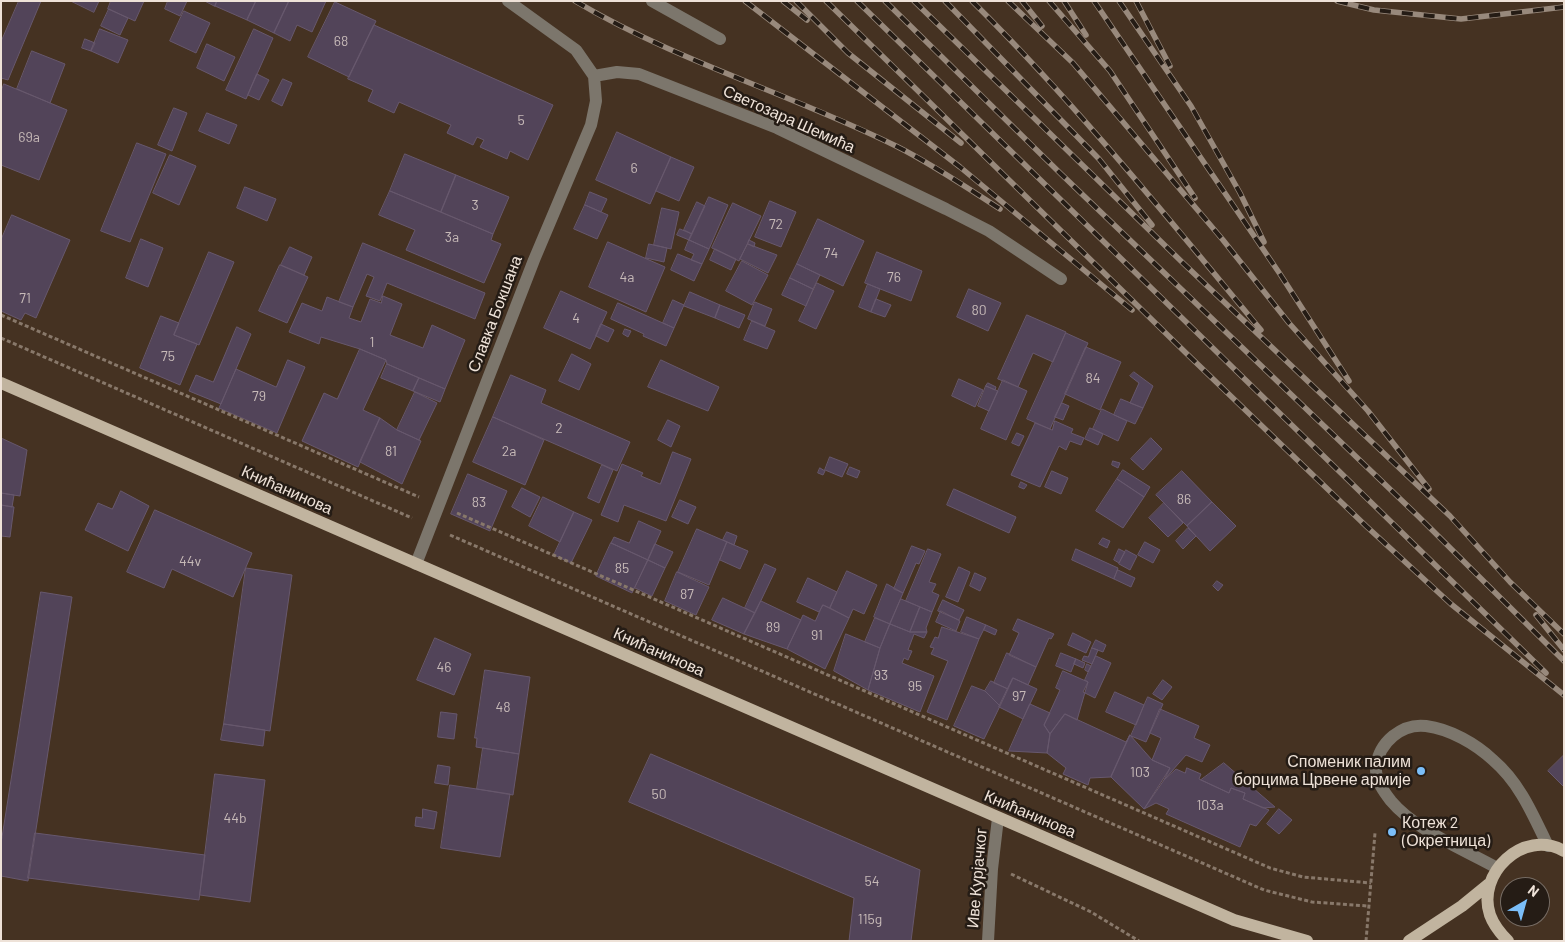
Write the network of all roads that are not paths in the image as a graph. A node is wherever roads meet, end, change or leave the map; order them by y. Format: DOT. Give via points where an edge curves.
graph roads {
  1 [pos="508,1"];
  2 [pos="652,1"];
  3 [pos="720,39"];
  4 [pos="594,76"];
  5 [pos="1061,279"];
  6 [pos="1,383"];
  7 [pos="416,564"];
  8 [pos="998,818"];
  9 [pos="1548,846"];
  10 [pos="1563,850"];
  11 [pos="1497,868"];
  12 [pos="1489,884"];
  13 [pos="988,941"];
  14 [pos="1307,941"];
  15 [pos="1409,941"];
  16 [pos="1508,941"];
  1 -- 4 [label="street" via="576,50"];
  2 -- 3 [label="street"];
  4 -- 5 [label="street, Светозара Шемића" via="617,72 640,74 776,128 989,231"];
  4 -- 7 [label="street, Славка Бокшана" via="596,101 591,125 534,260"];
  6 -- 7 [label="main road, Книћанинова"];
  7 -- 8 [label="main road, Книћанинова"];
  8 -- 13 [label="street, Иве Курјачког"];
  8 -- 14 [label="main road, Книћанинова" via="1234,920"];
  9 -- 10 [label="main road"];
  9 -- 11 [label="main road" via="1519,850"];
  9 -- 11 [label="street" via="1528,804 1512,779 1493,760 1445,730 1408,726 1393,735 1382,749 1376,768 1379,784 1392,802 1413,820"];
  11 -- 12 [label="main road"];
  12 -- 15 [label="main road"];
  12 -- 16 [label="main road" via="1490,916"];
}
